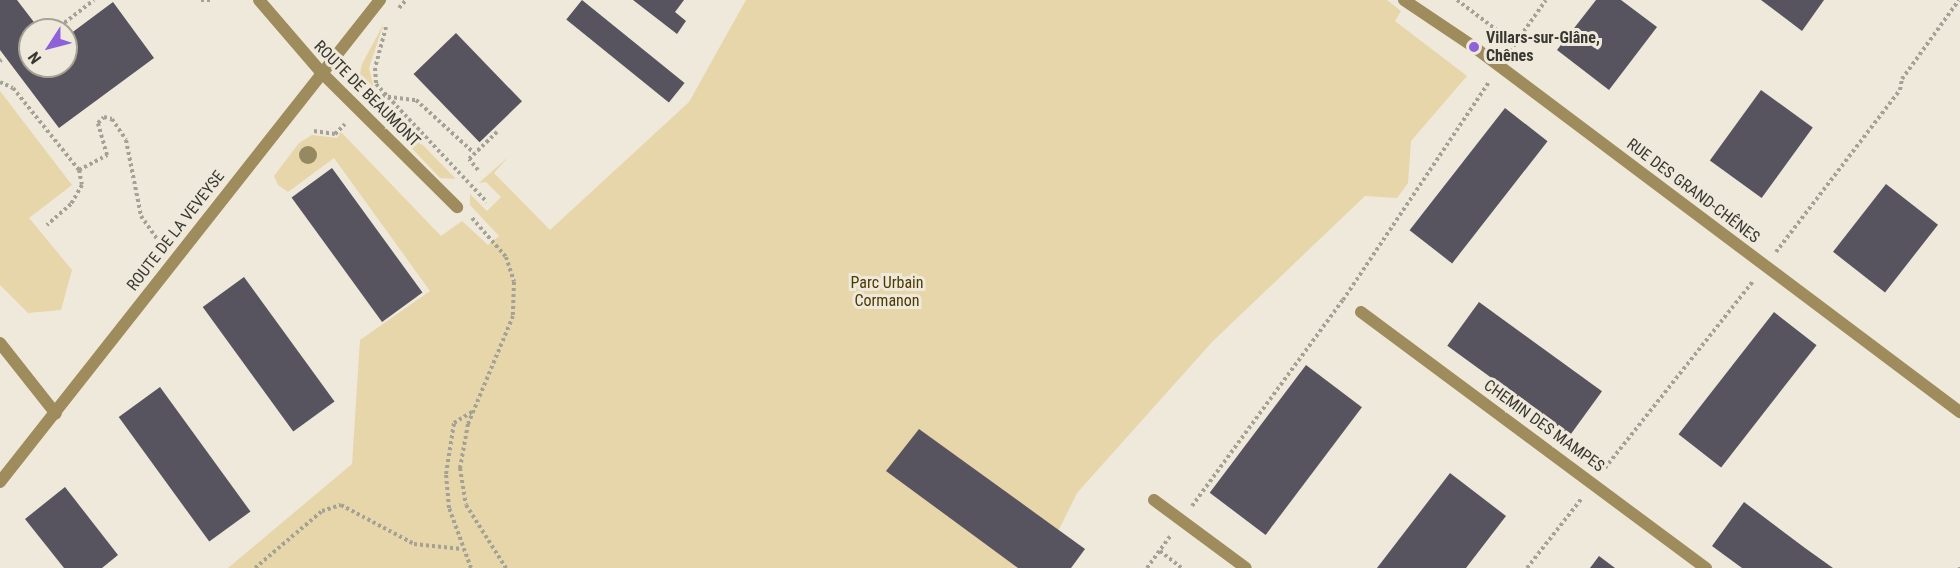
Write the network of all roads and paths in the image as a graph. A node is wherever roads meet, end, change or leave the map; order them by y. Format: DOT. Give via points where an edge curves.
graph roads {
  1 [pos="82,0"];
  2 [pos="94,0"];
  3 [pos="201,0"];
  4 [pos="212,0"];
  5 [pos="259,0"];
  6 [pos="380,0"];
  7 [pos="406,0"];
  8 [pos="1404,0"];
  9 [pos="1457,0"];
  10 [pos="1546,0"];
  11 [pos="1959,0"];
  12 [pos="86,6"];
  13 [pos="394,14"];
  14 [pos="70,18"];
  15 [pos="389,20"];
  16 [pos="1515,44"];
  17 [pos="1500,66"];
  18 [pos="321,72"];
  19 [pos="0,82"];
  20 [pos="497,132"];
  21 [pos="465,144"];
  22 [pos="474,153"];
  23 [pos="79,170"];
  24 [pos="478,170"];
  25 [pos="487,202"];
  26 [pos="457,207"];
  27 [pos="47,225"];
  28 [pos="163,247"];
  29 [pos="1765,266"];
  30 [pos="1361,312"];
  31 [pos="0,343"];
  32 [pos="473,411"];
  33 [pos="1960,412"];
  34 [pos="56,414"];
  35 [pos="0,482"];
  36 [pos="1593,483"];
  37 [pos="1154,500"];
  38 [pos="1182,520"];
  39 [pos="462,549"];
  40 [pos="1160,551"];
  41 [pos="255,568"];
  42 [pos="471,568"];
  43 [pos="506,568"];
  44 [pos="1147,568"];
  45 [pos="1182,568"];
  46 [pos="1246,568"];
  47 [pos="1527,568"];
  48 [pos="1706,568"];
  1 -- 12 [label="path"];
  2 -- 12 [label="path"];
  3 -- 4 [label="path"];
  5 -- 18 [label="street, ROUTE DE BEAUMONT"];
  6 -- 18 [label="street, ROUTE DE LA VEVEYSE"];
  7 -- 13 [label="path"];
  8 -- 17 [label="street, RUE DES GRAND-CHÊNES"];
  9 -- 16 [label="path"];
  10 -- 16 [label="path"];
  11 -- 29 [label="path" via="1902,79 1900,90"];
  12 -- 14 [label="path"];
  15 -- 25 [label="path" via="376,60 376,84"];
  16 -- 17 [label="path"];
  17 -- 29 [label="street, RUE DES GRAND-CHÊNES"];
  17 -- 38 [label="path" via="1343,300"];
  18 -- 26 [label="street, ROUTE DE BEAUMONT"];
  18 -- 34 [label="street, ROUTE DE LA VEVEYSE"];
  19 -- 23 [label="path" via="13,88"];
  20 -- 22 [label="path"];
  21 -- 22 [label="path"];
  22 -- 24 [label="path" via="470,159"];
  23 -- 27 [label="path" via="82,185 77,195"];
  23 -- 28 [label="path" via="107,155 98,123 104,117 112,119 126,140 141,216"];
  26 -- 32 [label="path" via="496,242 514,282 513,316"];
  29 -- 33 [label="street, RUE DES GRAND-CHÊNES"];
  29 -- 36 [label="path"];
  30 -- 36 [label="street, CHEMIN DES MAMPES"];
  31 -- 34 [label="street"];
  32 -- 39 [label="path" via="454,423 446,474 449,508"];
  32 -- 43 [label="path" via="460,468 466,505"];
  34 -- 35 [label="street, ROUTE DE LA VEVEYSE"];
  36 -- 47 [label="path"];
  36 -- 48 [label="street, CHEMIN DES MAMPES"];
  37 -- 38 [label="street"];
  38 -- 40 [label="path"];
  38 -- 46 [label="street"];
  39 -- 41 [label="path" via="404,540 341,505 322,511"];
  39 -- 42 [label="path"];
  40 -- 44 [label="path"];
  40 -- 45 [label="path"];
}
